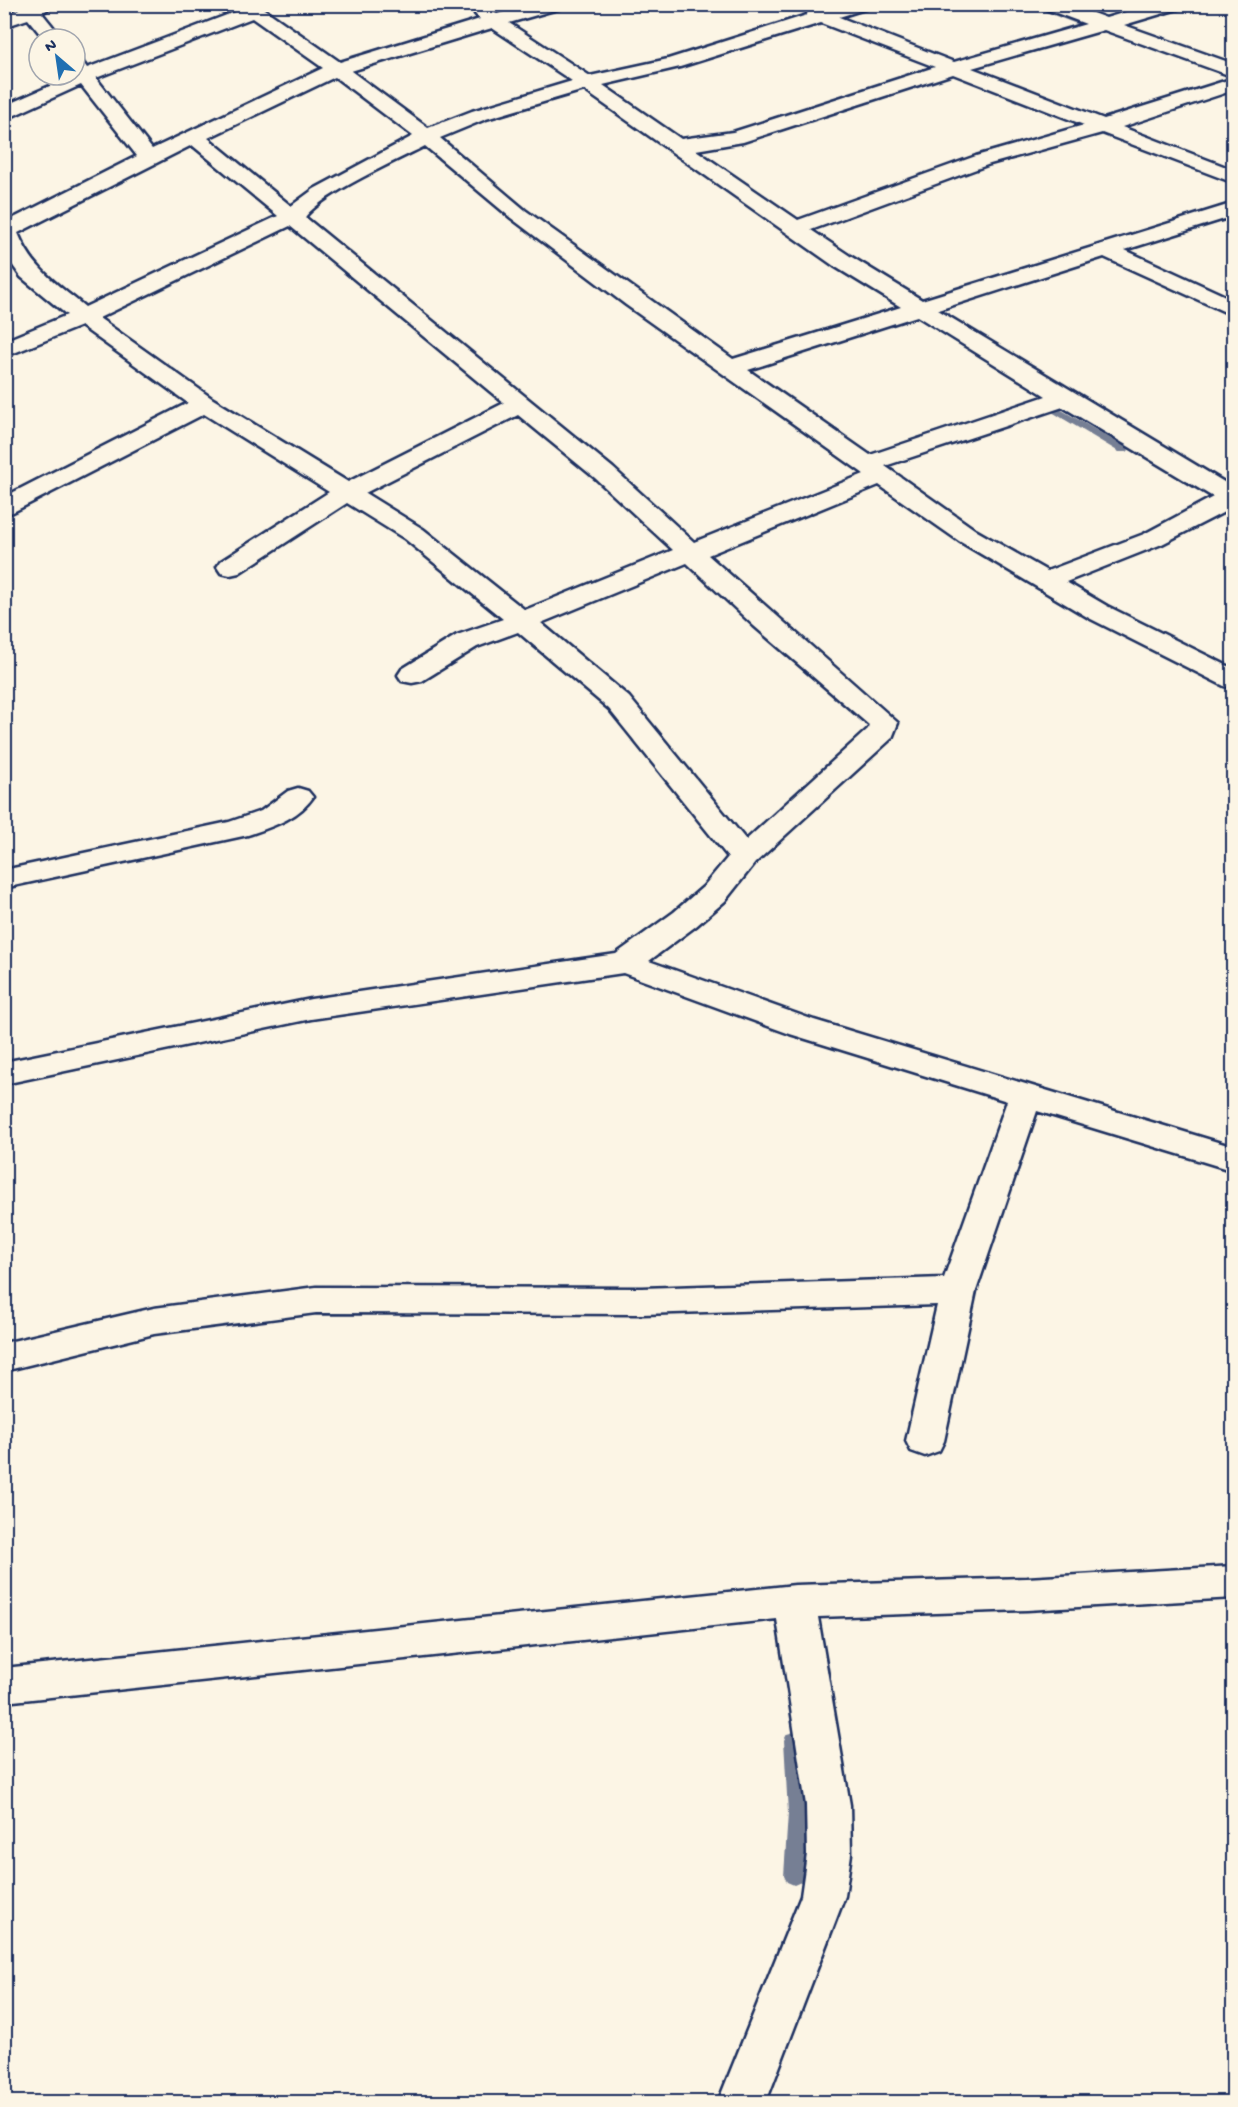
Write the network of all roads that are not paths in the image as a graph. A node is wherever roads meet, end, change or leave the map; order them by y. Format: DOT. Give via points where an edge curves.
graph roads {
  1 [pos="470,4"];
  2 [pos="555,4"];
  3 [pos="788,4"];
  4 [pos="862,4"];
  5 [pos="1049,4"];
  6 [pos="1175,4"];
  7 [pos="35,7"];
  8 [pos="254,7"];
  9 [pos="820,16"];
  10 [pos="494,21"];
  11 [pos="4,22"];
  12 [pos="1107,25"];
  13 [pos="47,27"];
  14 [pos="87,68"];
  15 [pos="953,68"];
  16 [pos="337,69"];
  17 [pos="1233,70"];
  18 [pos="87,80"];
  19 [pos="587,83"];
  20 [pos="1233,84"];
  21 [pos="52,87"];
  22 [pos="4,114"];
  23 [pos="1104,126"];
  24 [pos="427,136"];
  25 [pos="196,138"];
  26 [pos="678,146"];
  27 [pos="149,158"];
  28 [pos="1233,177"];
  29 [pos="1233,209"];
  30 [pos="293,217"];
  31 [pos="796,228"];
  32 [pos="5,230"];
  33 [pos="1105,249"];
  34 [pos="918,307"];
  35 [pos="1233,309"];
  36 [pos="83,317"];
  37 [pos="4,350"];
  38 [pos="730,368"];
  39 [pos="1065,398"];
  40 [pos="205,404"];
  41 [pos="521,404"];
  42 [pos="874,470"];
  43 [pos="347,492"];
  44 [pos="1233,497"];
  45 [pos="4,507"];
  46 [pos="691,552"];
  47 [pos="230,567"];
  48 [pos="1045,581"];
  49 [pos="522,621"];
  50 [pos="412,675"];
  51 [pos="1233,680"];
  52 [pos="298,797"];
  53 [pos="744,857"];
  54 [pos="4,879"];
  55 [pos="625,963"];
  56 [pos="4,1073"];
  57 [pos="1026,1095"];
  58 [pos="1233,1159"];
  59 [pos="958,1291"];
  60 [pos="4,1357"];
  61 [pos="925,1441"];
  62 [pos="1233,1582"];
  63 [pos="795,1601"];
  64 [pos="4,1686"];
  65 [pos="742,2103"];
  1 -- 10 [label="street"];
  2 -- 10 [label="street"];
  3 -- 9 [label="street"];
  4 -- 9 [label="street"];
  5 -- 12 [label="street"];
  6 -- 12 [label="street"];
  7 -- 11 [label="street"];
  7 -- 13 [label="street"];
  8 -- 14 [label="street"];
  8 -- 16 [label="street"];
  9 -- 15 [label="street"];
  9 -- 19 [label="street" via="673,63"];
  10 -- 16 [label="street"];
  10 -- 19 [label="street"];
  12 -- 15 [label="street"];
  12 -- 17 [label="street"];
  15 -- 23 [label="street"];
  15 -- 26 [label="street" via="736,138"];
  16 -- 24 [label="street"];
  16 -- 25 [label="street"];
  18 -- 27 [label="street"];
  19 -- 24 [label="street" via="479,115"];
  19 -- 26 [label="street"];
  20 -- 23 [label="street"];
  21 -- 22 [label="street"];
  23 -- 28 [label="street"];
  23 -- 31 [label="street" via="983,160"];
  24 -- 30 [label="street" via="321,193"];
  24 -- 38 [label="street" via="518,214"];
  25 -- 27 [label="street"];
  25 -- 30 [label="street"];
  26 -- 31 [label="street"];
  27 -- 32 [label="street"];
  29 -- 33 [label="street"];
  30 -- 36 [label="street"];
  30 -- 41 [label="street"];
  31 -- 34 [label="street"];
  32 -- 36 [label="street" via="29,272"];
  33 -- 34 [label="street"];
  33 -- 35 [label="street"];
  34 -- 38 [label="street"];
  34 -- 39 [label="street"];
  36 -- 37 [label="street"];
  36 -- 40 [label="street"];
  38 -- 42 [label="street"];
  39 -- 42 [label="street"];
  39 -- 44 [label="street"];
  40 -- 43 [label="street"];
  40 -- 45 [label="street"];
  41 -- 43 [label="street"];
  41 -- 46 [label="street"];
  42 -- 46 [label="street"];
  42 -- 48 [label="street" via="968,536"];
  43 -- 47 [label="street"];
  43 -- 49 [label="street" via="414,534"];
  44 -- 48 [label="street" via="1153,539"];
  46 -- 49 [label="street"];
  46 -- 53 [label="street" via="884,723 882,732"];
  48 -- 51 [label="street"];
  49 -- 50 [label="street" via="467,641"];
  49 -- 53 [label="street" via="619,703"];
  52 -- 54 [label="street" via="272,817 237,829"];
  53 -- 55 [label="street" via="714,894"];
  55 -- 56 [label="street" via="310,1009"];
  55 -- 57 [label="street" via="802,1027"];
  57 -- 58 [label="street"];
  57 -- 59 [label="street"];
  59 -- 60 [label="street" via="642,1301 316,1300 154,1321"];
  59 -- 61 [label="street"];
  62 -- 63 [label="street" via="1027,1594"];
  63 -- 64 [label="street"];
  63 -- 65 [label="street" via="828,1805 829,1854 823,1896"];
}
